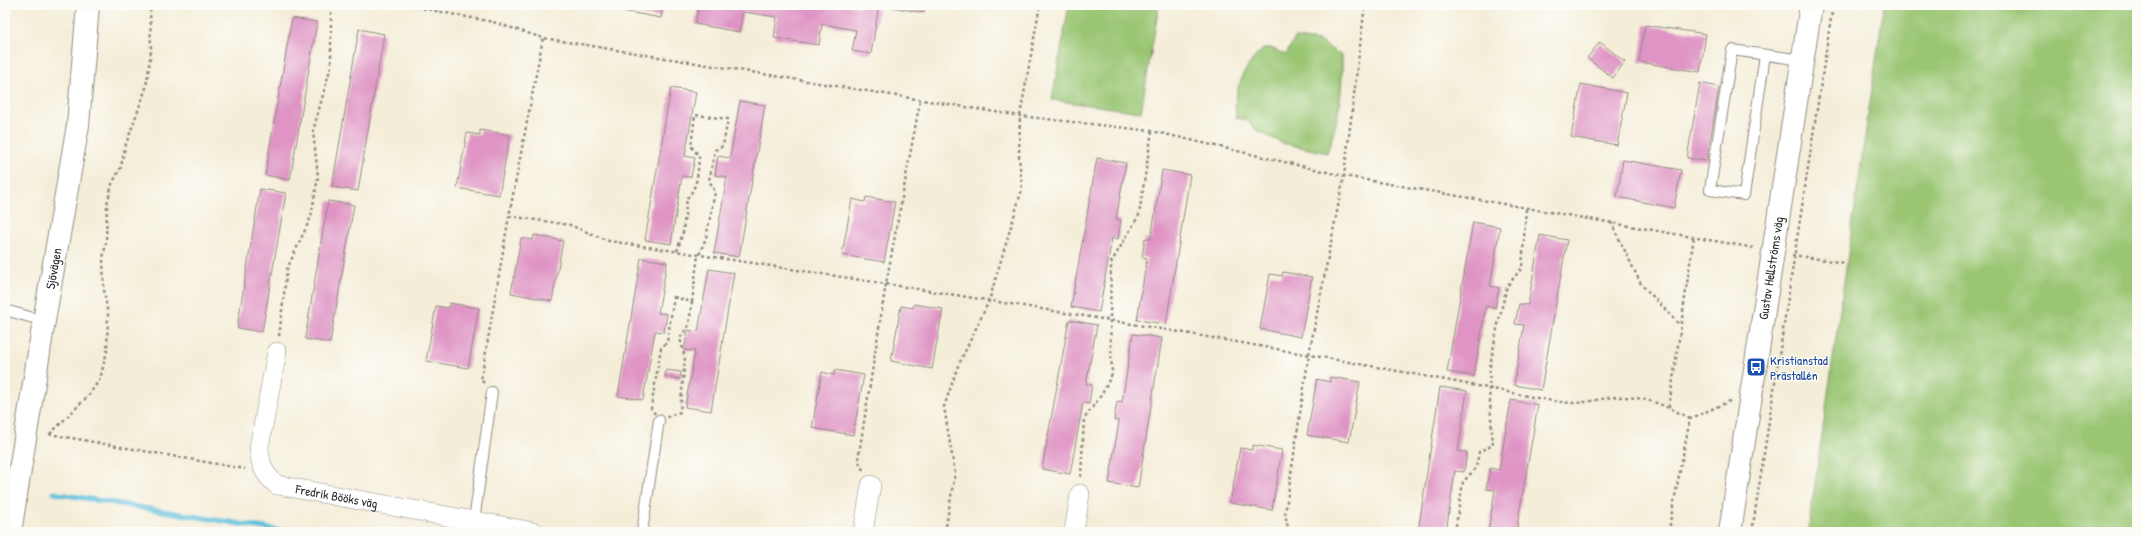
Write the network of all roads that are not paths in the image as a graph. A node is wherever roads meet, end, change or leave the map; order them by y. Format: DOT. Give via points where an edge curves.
graph roads {
  1 [pos="88,5"];
  2 [pos="1811,5"];
  3 [pos="1765,55"];
  4 [pos="1802,60"];
  5 [pos="5,310"];
  6 [pos="44,321"];
  7 [pos="277,352"];
  8 [pos="492,392"];
  9 [pos="659,420"];
  10 [pos="871,485"];
  11 [pos="1080,494"];
  12 [pos="474,521"];
  13 [pos="10,532"];
  14 [pos="534,532"];
  15 [pos="642,532"];
  16 [pos="863,532"];
  17 [pos="1074,532"];
  18 [pos="1730,532"];
  1 -- 6 [label="street, Sjövägen" via="78,125"];
  2 -- 4 [label="street, Gustav Hellströms väg"];
  3 -- 3 [label="lane" via="1732,50 1710,190 1744,195"];
  3 -- 4 [label="lane"];
  4 -- 18 [label="street, Gustav Hellströms väg"];
  5 -- 6 [label="lane"];
  6 -- 13 [label="street, Sjövägen"];
  7 -- 12 [label="street, Fredrik Bööks väg" via="258,447 263,470 277,485"];
  8 -- 12 [label="lane"];
  9 -- 15 [label="lane"];
  10 -- 16 [label="street"];
  11 -- 17 [label="street"];
  12 -- 14 [label="street, Fredrik Bööks väg"];
}
